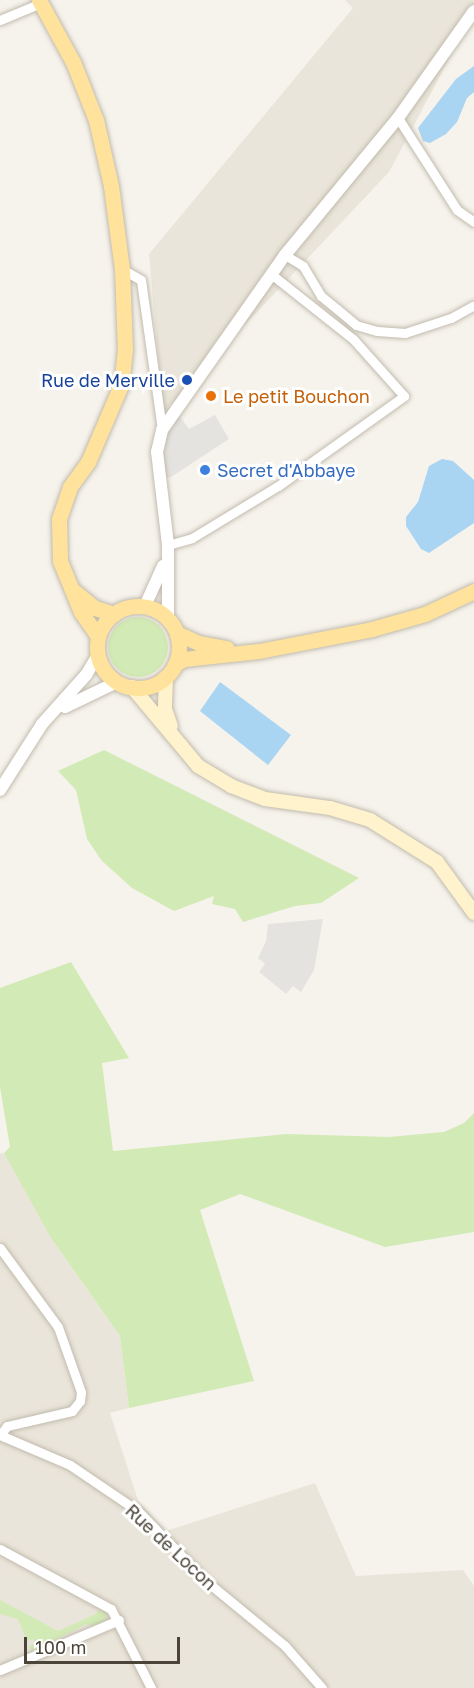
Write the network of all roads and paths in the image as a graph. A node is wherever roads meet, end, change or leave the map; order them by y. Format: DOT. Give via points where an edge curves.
graph roads {
  1 [pos="40,2"];
  2 [pos="474,11"];
  3 [pos="0,20"];
  4 [pos="398,118"];
  5 [pos="474,222"];
  6 [pos="285,255"];
  7 [pos="122,269"];
  8 [pos="271,274"];
  9 [pos="474,305"];
  10 [pos="162,430"];
  11 [pos="167,550"];
  12 [pos="74,591"];
  13 [pos="474,591"];
  14 [pos="146,606"];
  15 [pos="114,614"];
  16 [pos="168,619"];
  17 [pos="177,633"];
  18 [pos="98,636"];
  19 [pos="260,651"];
  20 [pos="98,655"];
  21 [pos="170,671"];
  22 [pos="117,682"];
  23 [pos="132,687"];
  24 [pos="42,724"];
  25 [pos="181,747"];
  26 [pos="0,790"];
  27 [pos="474,913"];
  28 [pos="0,1248"];
  29 [pos="0,1435"];
  30 [pos="0,1549"];
  31 [pos="119,1620"];
  32 [pos="0,1670"];
  33 [pos="151,1688"];
  34 [pos="321,1688"];
  1 -- 3 [label="street"];
  1 -- 7 [label="main road" via="73,62 96,120 111,186"];
  2 -- 4 [label="street"];
  4 -- 5 [label="street" via="457,210"];
  4 -- 6 [label="street"];
  6 -- 8 [label="street"];
  6 -- 9 [label="street" via="303,266 321,296 336,309 356,325 377,332 405,333 451,318"];
  7 -- 10 [label="street" via="141,280"];
  7 -- 12 [label="main road" via="125,348 121,385 88,462 70,487 59,519 60,561"];
  8 -- 10 [label="street"];
  8 -- 11 [label="street" via="353,339 404,396 278,486"];
  10 -- 11 [label="street" via="158,477"];
  11 -- 14 [label="street"];
  11 -- 16 [label="street"];
  12 -- 15 [label="main road" via="95,608"];
  12 -- 18 [label="main road" via="81,612"];
  13 -- 19 [label="main road" via="425,614"];
  14 -- 15 [label="main road"];
  14 -- 16 [label="main road"];
  15 -- 18 [label="main road"];
  16 -- 17 [label="main road"];
  17 -- 19 [label="main road" via="198,643"];
  17 -- 21 [label="main road"];
  18 -- 20 [label="main road"];
  19 -- 21 [label="main road" via="184,659"];
  20 -- 22 [label="main road" via="108,675"];
  20 -- 24 [label="street" via="86,675"];
  21 -- 23 [label="main road" via="150,685"];
  21 -- 25 [label="main road" via="165,709"];
  22 -- 23 [label="main road"];
  22 -- 24 [label="street" via="74,699"];
  23 -- 25 [label="main road"];
  24 -- 26 [label="street"];
  25 -- 27 [label="main road" via="198,766 265,800 330,808 370,820 437,862"];
  28 -- 29 [label="street" via="58,1327 81,1392 72,1411 7,1426"];
  29 -- 34 [label="street, Rue de Locon" via="70,1465 138,1511 206,1581 285,1646"];
  30 -- 31 [label="street" via="90,1596"];
  31 -- 32 [label="street"];
  31 -- 33 [label="street"];
}
